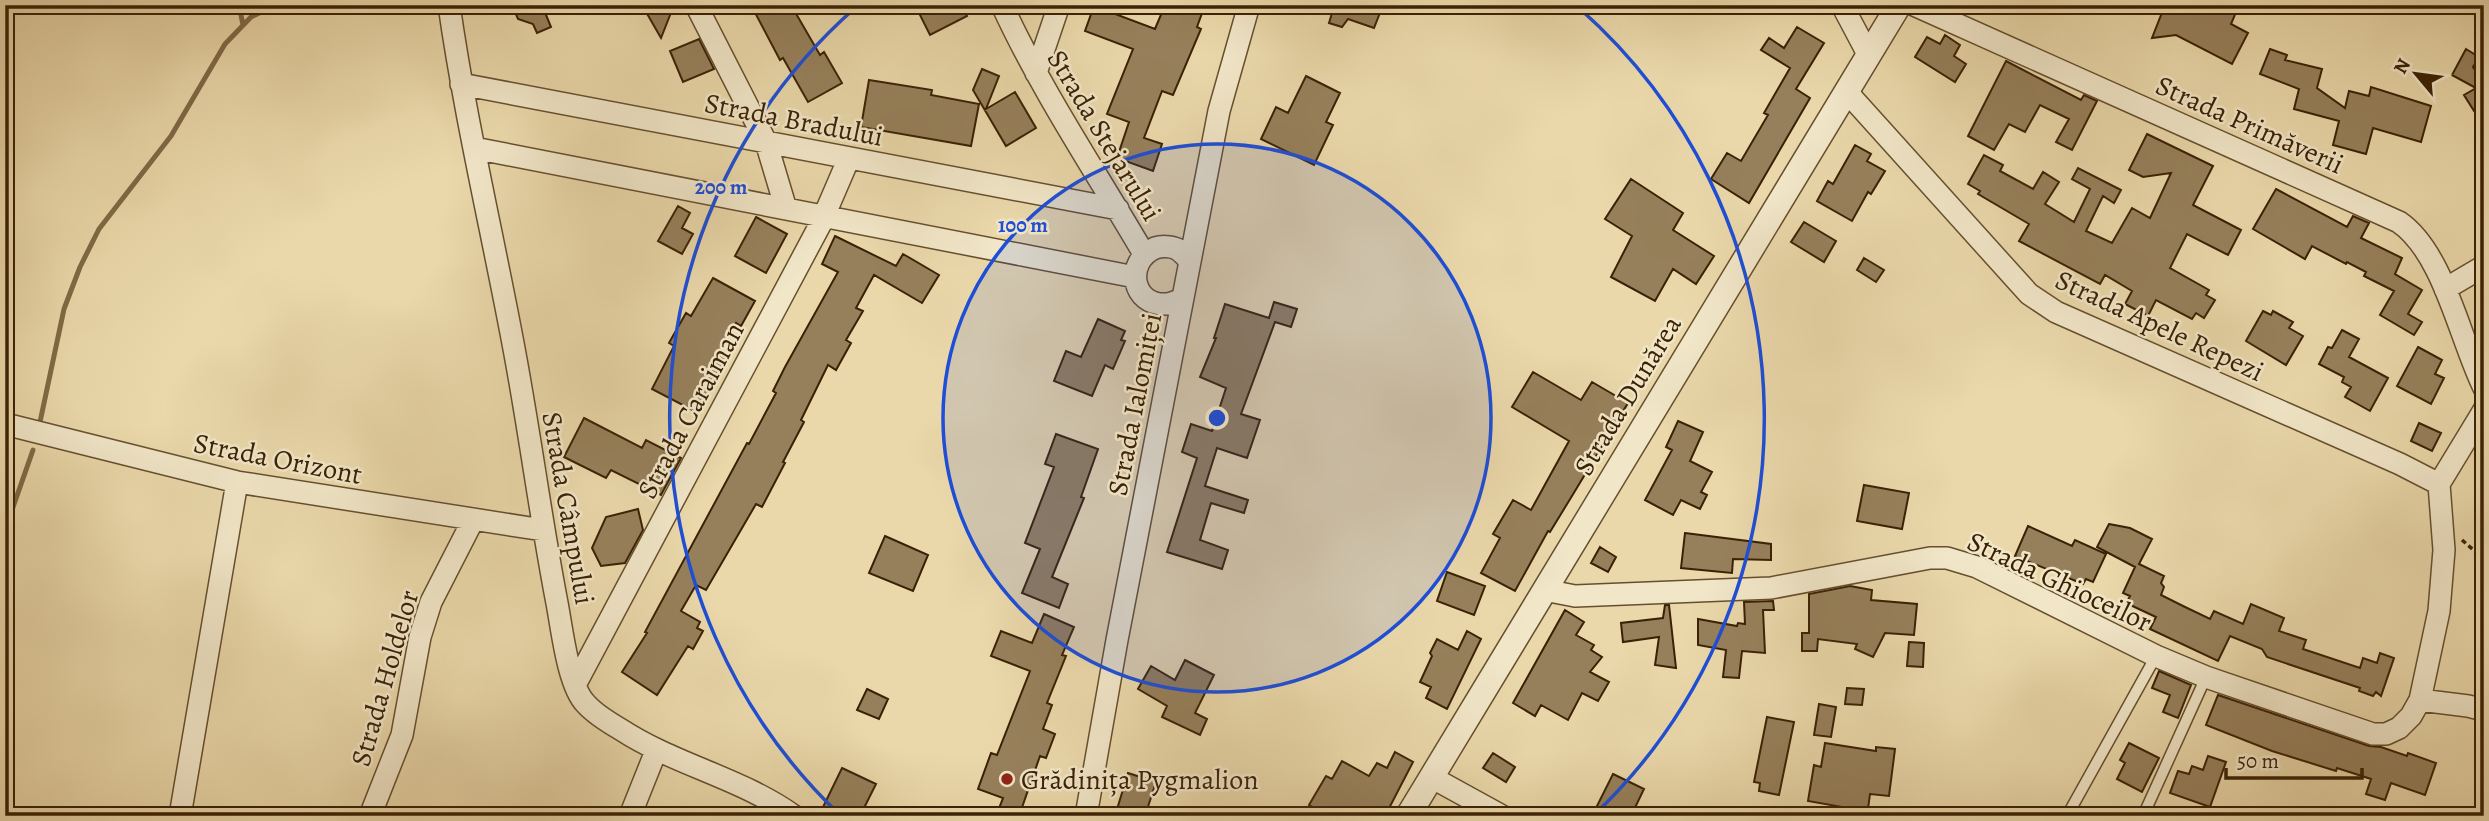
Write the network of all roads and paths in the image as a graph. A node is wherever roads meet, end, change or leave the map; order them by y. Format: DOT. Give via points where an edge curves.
graph roads {
  1 [pos="449,5"];
  2 [pos="696,5"];
  3 [pos="1002,5"];
  4 [pos="1059,5"];
  5 [pos="1249,5"];
  6 [pos="1842,5"];
  7 [pos="1899,5"];
  8 [pos="1914,5"];
  9 [pos="1869,56"];
  10 [pos="1036,73"];
  11 [pos="461,84"];
  12 [pos="1846,91"];
  13 [pos="766,142"];
  14 [pos="474,149"];
  15 [pos="849,158"];
  16 [pos="786,209"];
  17 [pos="1118,209"];
  18 [pos="825,217"];
  19 [pos="1144,254"];
  20 [pos="1189,260"];
  21 [pos="2484,266"];
  22 [pos="1135,277"];
  23 [pos="2445,289"];
  24 [pos="1182,299"];
  25 [pos="2482,383"];
  26 [pos="2484,410"];
  27 [pos="5,426"];
  28 [pos="237,482"];
  29 [pos="2439,484"];
  30 [pos="473,520"];
  31 [pos="543,530"];
  32 [pos="1544,590"];
  33 [pos="2156,656"];
  34 [pos="2206,677"];
  35 [pos="575,685"];
  36 [pos="2420,700"];
  37 [pos="2484,710"];
  38 [pos="656,751"];
  39 [pos="1431,777"];
  40 [pos="180,816"];
  41 [pos="370,816"];
  42 [pos="630,816"];
  43 [pos="794,816"];
  44 [pos="1086,816"];
  45 [pos="1408,816"];
  46 [pos="1502,816"];
  47 [pos="2067,816"];
  48 [pos="2143,816"];
  1 -- 11 [label="street, Strada Câmpului"];
  2 -- 13 [label="street"];
  3 -- 10 [label="street, Strada Stejarului"];
  4 -- 10 [label="street"];
  5 -- 20 [label="street, Strada Ialomiței" via="1219,111"];
  6 -- 9 [label="street"];
  7 -- 9 [label="street, Strada Dunărea"];
  8 -- 23 [label="street, Strada Primăverii" via="2393,218 2416,237"];
  9 -- 12 [label="street, Strada Dunărea"];
  10 -- 17 [label="street, Strada Stejarului"];
  11 -- 13 [label="street, Strada Bradului"];
  11 -- 14 [label="street, Strada Câmpului"];
  12 -- 29 [label="street, Strada Apele Repezi" via="2040,302"];
  12 -- 32 [label="street, Strada Dunărea"];
  13 -- 15 [label="street, Strada Bradului"];
  13 -- 16 [label="street"];
  14 -- 16 [label="street"];
  14 -- 31 [label="street, Strada Câmpului" via="513,340"];
  15 -- 17 [label="street, Strada Bradului"];
  15 -- 18 [label="street, Strada Caraiman"];
  16 -- 18 [label="street"];
  17 -- 19 [label="street, Strada Stejarului"];
  18 -- 22 [label="street"];
  18 -- 35 [label="street, Strada Caraiman"];
  19 -- 20 [label="street, Strada Stejarului" via="1159,246 1176,248"];
  19 -- 22 [label="street, Strada Stejarului"];
  20 -- 24 [label="street, Strada Ialomiței"];
  21 -- 23 [label="street"];
  22 -- 24 [label="street" via="1140,292 1152,302"];
  23 -- 25 [label="street, Strada Primăverii"];
  24 -- 44 [label="street, Strada Ialomiței"];
  26 -- 29 [label="street"];
  27 -- 28 [label="street, Strada Orizont"];
  28 -- 30 [label="street, Strada Orizont"];
  28 -- 40 [label="street"];
  29 -- 36 [label="street" via="2444,550 2439,611"];
  30 -- 31 [label="street, Strada Orizont"];
  30 -- 41 [label="street, Strada Holdelor" via="431,602 402,735"];
  31 -- 35 [label="street, Strada Câmpului"];
  32 -- 33 [label="street, Strada Ghioceilor" via="1575,596 1771,588 1947,558 1977,567"];
  32 -- 39 [label="street, Strada Dunărea"];
  33 -- 34 [label="street, Strada Ghioceilor"];
  33 -- 47 [label="lane"];
  34 -- 36 [label="street, Strada Ghioceilor" via="2374,734 2399,728"];
  34 -- 48 [label="lane"];
  35 -- 38 [label="street, Strada Câmpului" via="584,703"];
  36 -- 37 [label="street"];
  38 -- 42 [label="street"];
  38 -- 43 [label="street, Strada Câmpului" via="747,788"];
  39 -- 45 [label="street, Strada Dunărea"];
  39 -- 46 [label="street"];
}
